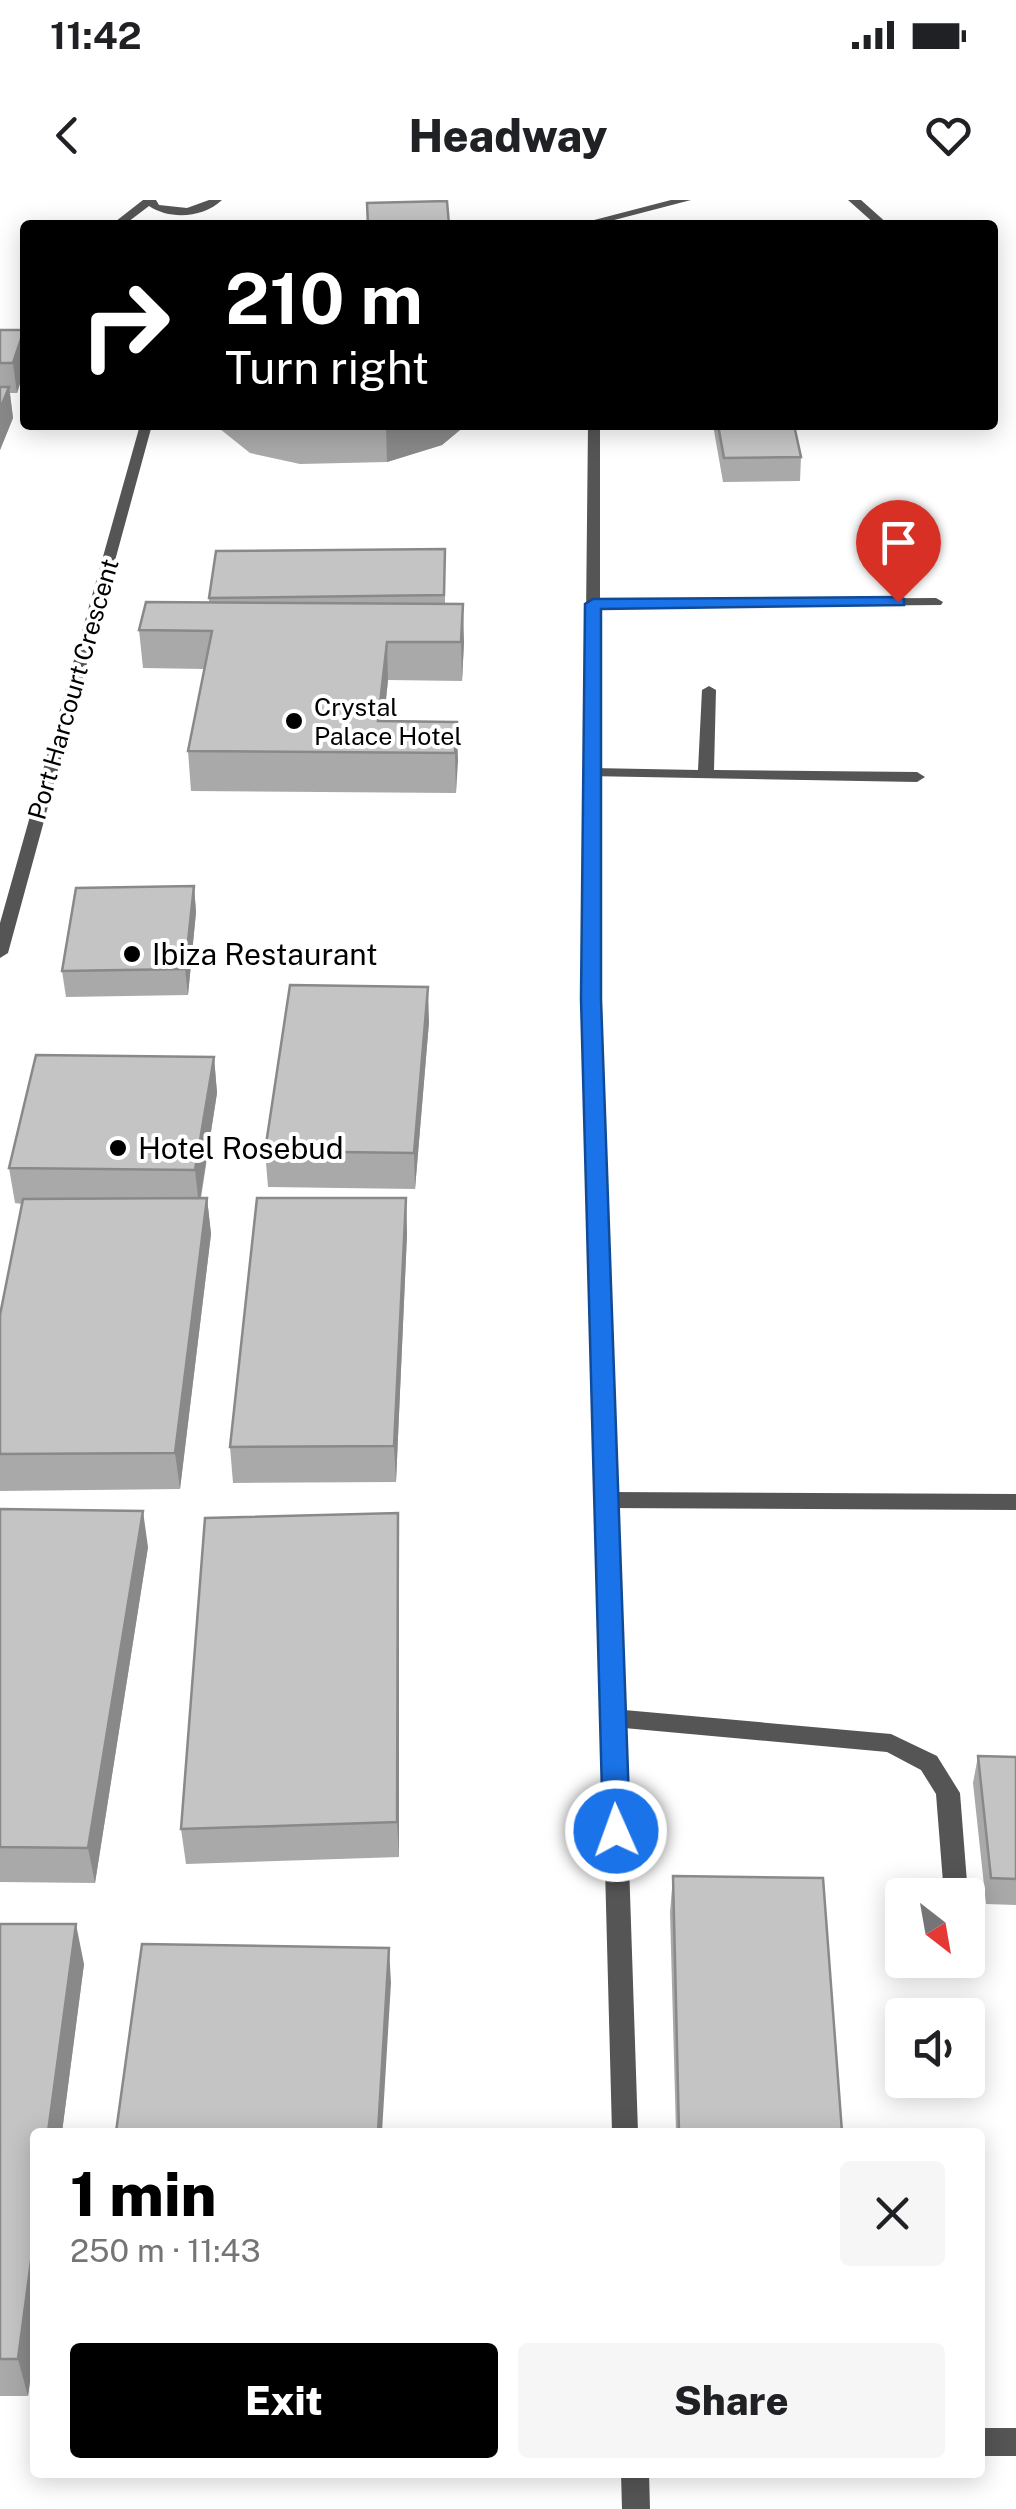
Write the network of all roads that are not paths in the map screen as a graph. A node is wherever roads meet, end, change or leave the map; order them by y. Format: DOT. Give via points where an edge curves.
graph roads {
  1 [pos="150,200"];
  2 [pos="216,200"];
  3 [pos="685,200"];
  4 [pos="854,200"];
  5 [pos="170,211"];
  6 [pos="124,220"];
  7 [pos="159,220"];
  8 [pos="602,220"];
  9 [pos="876,220"];
  10 [pos="145,430"];
  11 [pos="594,430"];
  12 [pos="936,602"];
  13 [pos="593,604"];
  14 [pos="709,690"];
  15 [pos="592,774"];
  16 [pos="706,775"];
  17 [pos="917,777"];
  18 [pos="0,953"];
  19 [pos="606,1500"];
  20 [pos="1016,1502"];
  21 [pos="613,1718"];
  22 [pos="955,1878"];
  23 [pos="625,2128"];
  24 [pos="985,2442"];
  25 [pos="1016,2442"];
  26 [pos="635,2478"];
  27 [pos="636,2509"];
  1 -- 5 [label="street"];
  1 -- 6 [label="street"];
  2 -- 5 [label="street" via="204,209"];
  3 -- 8 [label="street"];
  4 -- 9 [label="street"];
  5 -- 7 [label="street"];
  10 -- 18 [label="street, Port Harcourt Crescent"];
  11 -- 13 [label="street"];
  12 -- 13 [label="street"];
  13 -- 15 [label="street"];
  14 -- 16 [label="street"];
  15 -- 16 [label="street"];
  15 -- 19 [label="street" via="591,999"];
  16 -- 17 [label="street"];
  19 -- 20 [label="street"];
  19 -- 21 [label="street"];
  21 -- 22 [label="street" via="891,1743 928,1763 948,1794"];
  21 -- 23 [label="street"];
  24 -- 25 [label="street"];
  26 -- 27 [label="street"];
}
